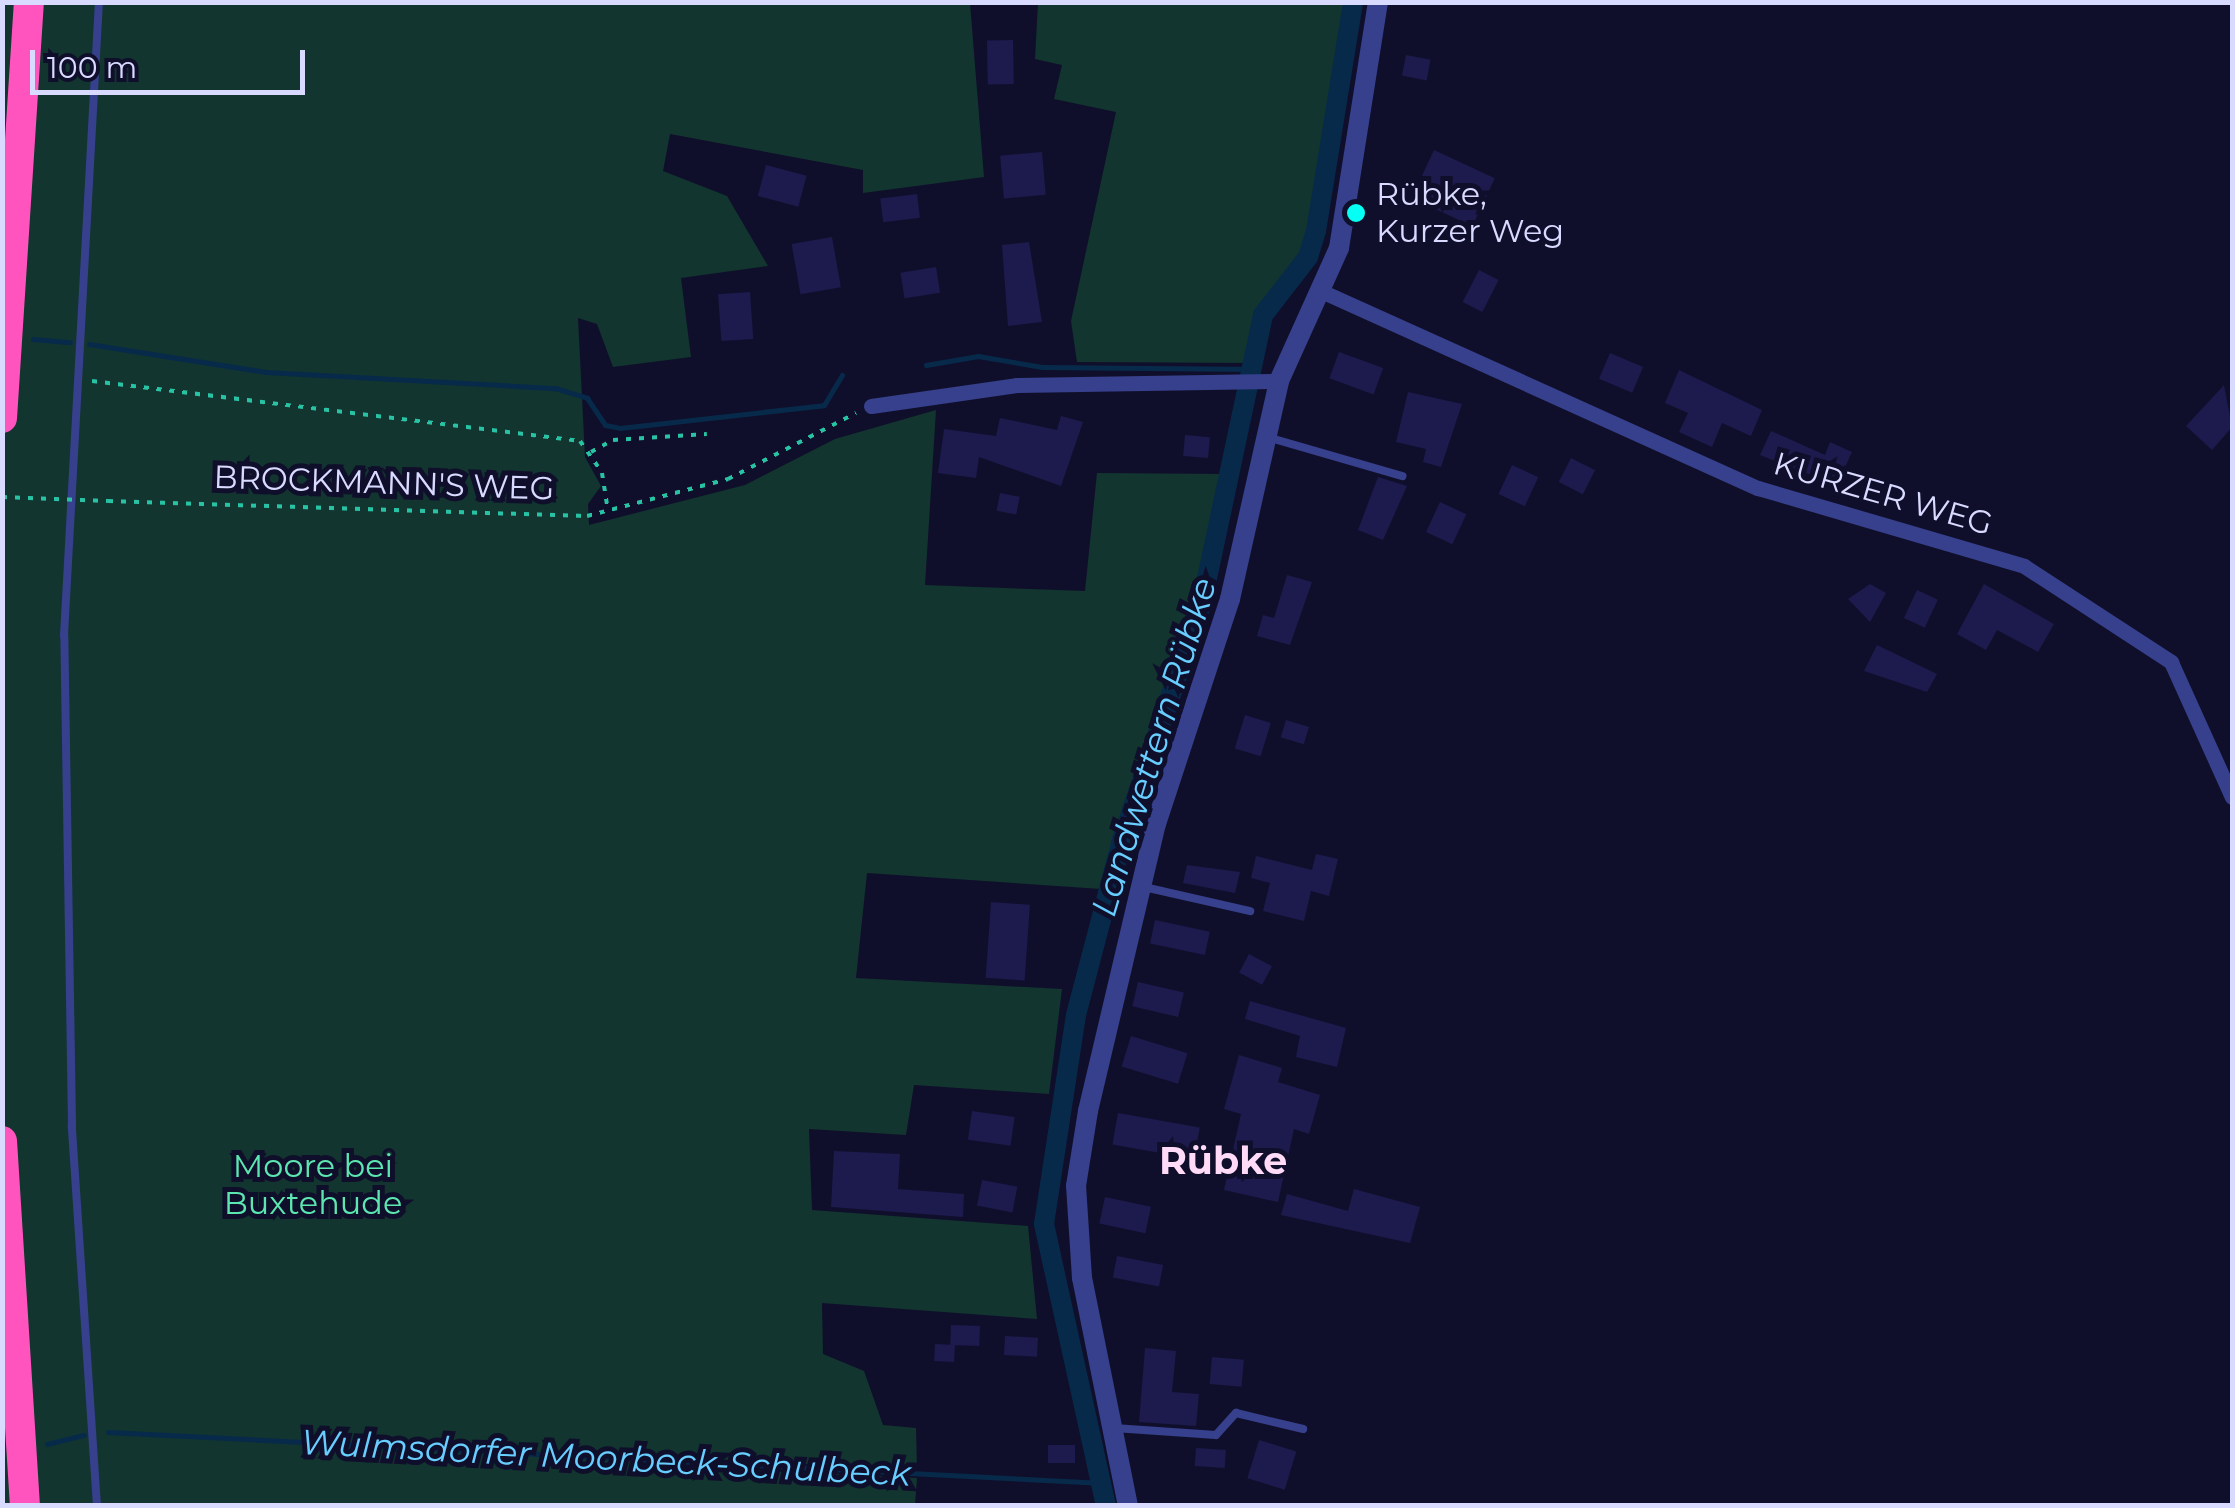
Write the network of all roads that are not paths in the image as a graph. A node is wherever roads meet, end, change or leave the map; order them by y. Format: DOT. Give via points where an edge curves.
graph roads {
  1 [pos="29,2"];
  2 [pos="99,2"];
  3 [pos="1378,2"];
  4 [pos="1322,291"];
  5 [pos="1272,381"];
  6 [pos="872,406"];
  7 [pos="2,418"];
  8 [pos="1266,437"];
  9 [pos="1402,476"];
  10 [pos="2232,797"];
  11 [pos="1140,886"];
  12 [pos="1250,911"];
  13 [pos="2,1140"];
  14 [pos="1114,1428"];
  15 [pos="1304,1429"];
  16 [pos="25,1506"];
  17 [pos="96,1506"];
  18 [pos="1128,1506"];
  1 -- 7 [label="highway"];
  2 -- 17 [label="lane" via="64,783 72,1125"];
  3 -- 4 [label="street" via="1341,236"];
  4 -- 5 [label="street"];
  4 -- 10 [label="street, KURZER WEG" via="1758,488 2024,566 2171,662"];
  5 -- 6 [label="street" via="1017,385"];
  5 -- 8 [label="street"];
  8 -- 9 [label="lane"];
  8 -- 11 [label="street" via="1230,599"];
  11 -- 12 [label="lane"];
  11 -- 14 [label="street" via="1076,1186 1082,1278"];
  13 -- 16 [label="highway"];
  14 -- 15 [label="lane" via="1216,1436 1236,1413"];
  14 -- 18 [label="street"];
}
